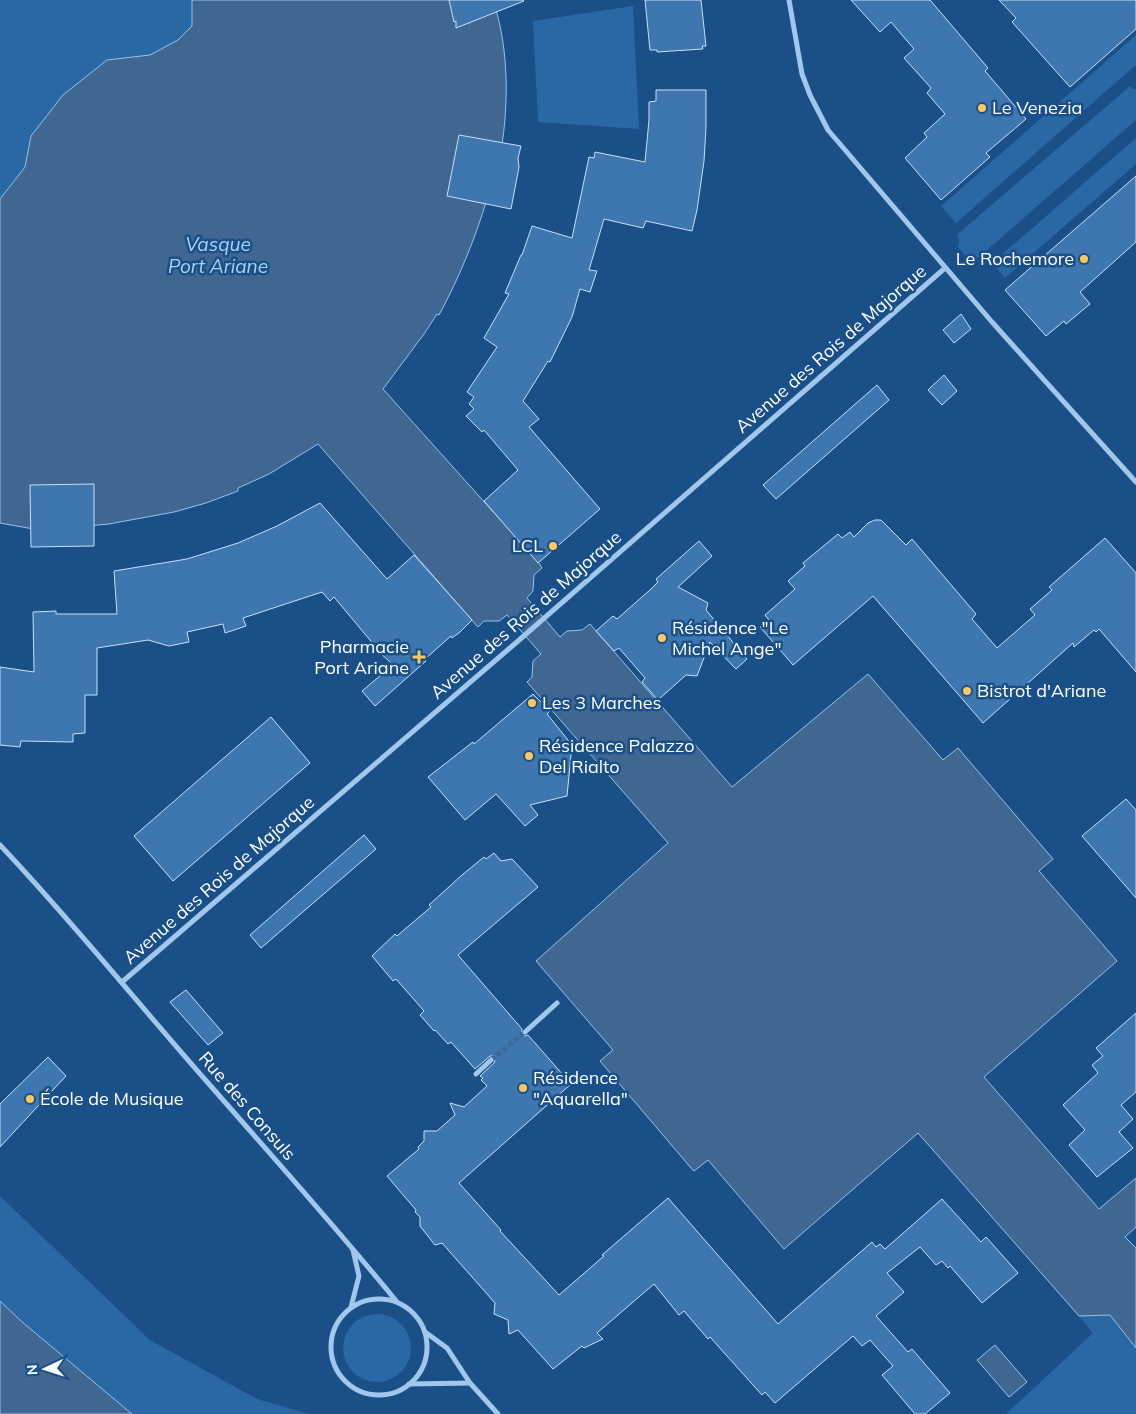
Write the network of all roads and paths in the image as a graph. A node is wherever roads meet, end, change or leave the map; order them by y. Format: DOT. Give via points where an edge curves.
graph roads {
  1 [pos="789,0"];
  2 [pos="945,268"];
  3 [pos="1136,482"];
  4 [pos="0,845"];
  5 [pos="122,982"];
  6 [pos="558,1003"];
  7 [pos="524,1032"];
  8 [pos="490,1060"];
  9 [pos="476,1074"];
  10 [pos="353,1247"];
  11 [pos="396,1302"];
  12 [pos="351,1307"];
  13 [pos="424,1332"];
  14 [pos="470,1382"];
  15 [pos="409,1384"];
  16 [pos="498,1414"];
  1 -- 2 [label="street" via="802,74 828,130"];
  2 -- 3 [label="street"];
  2 -- 5 [label="street, Avenue des Rois de Majorque"];
  4 -- 5 [label="street, Rue des Consuls"];
  5 -- 10 [label="street, Rue des Consuls"];
  6 -- 7 [label="street"];
  8 -- 9 [label="street"];
  10 -- 11 [label="street, Rue des Consuls"];
  10 -- 12 [label="street, Rue des Consuls" via="360,1276"];
  11 -- 12 [label="street" via="381,1298 365,1300"];
  11 -- 13 [label="street" via="417,1317"];
  12 -- 15 [label="street" via="332,1332 330,1347 340,1376 352,1387 381,1395 396,1392"];
  13 -- 14 [label="street" via="447,1348"];
  13 -- 15 [label="street" via="425,1360"];
  14 -- 15 [label="street"];
  14 -- 16 [label="street"];
}
